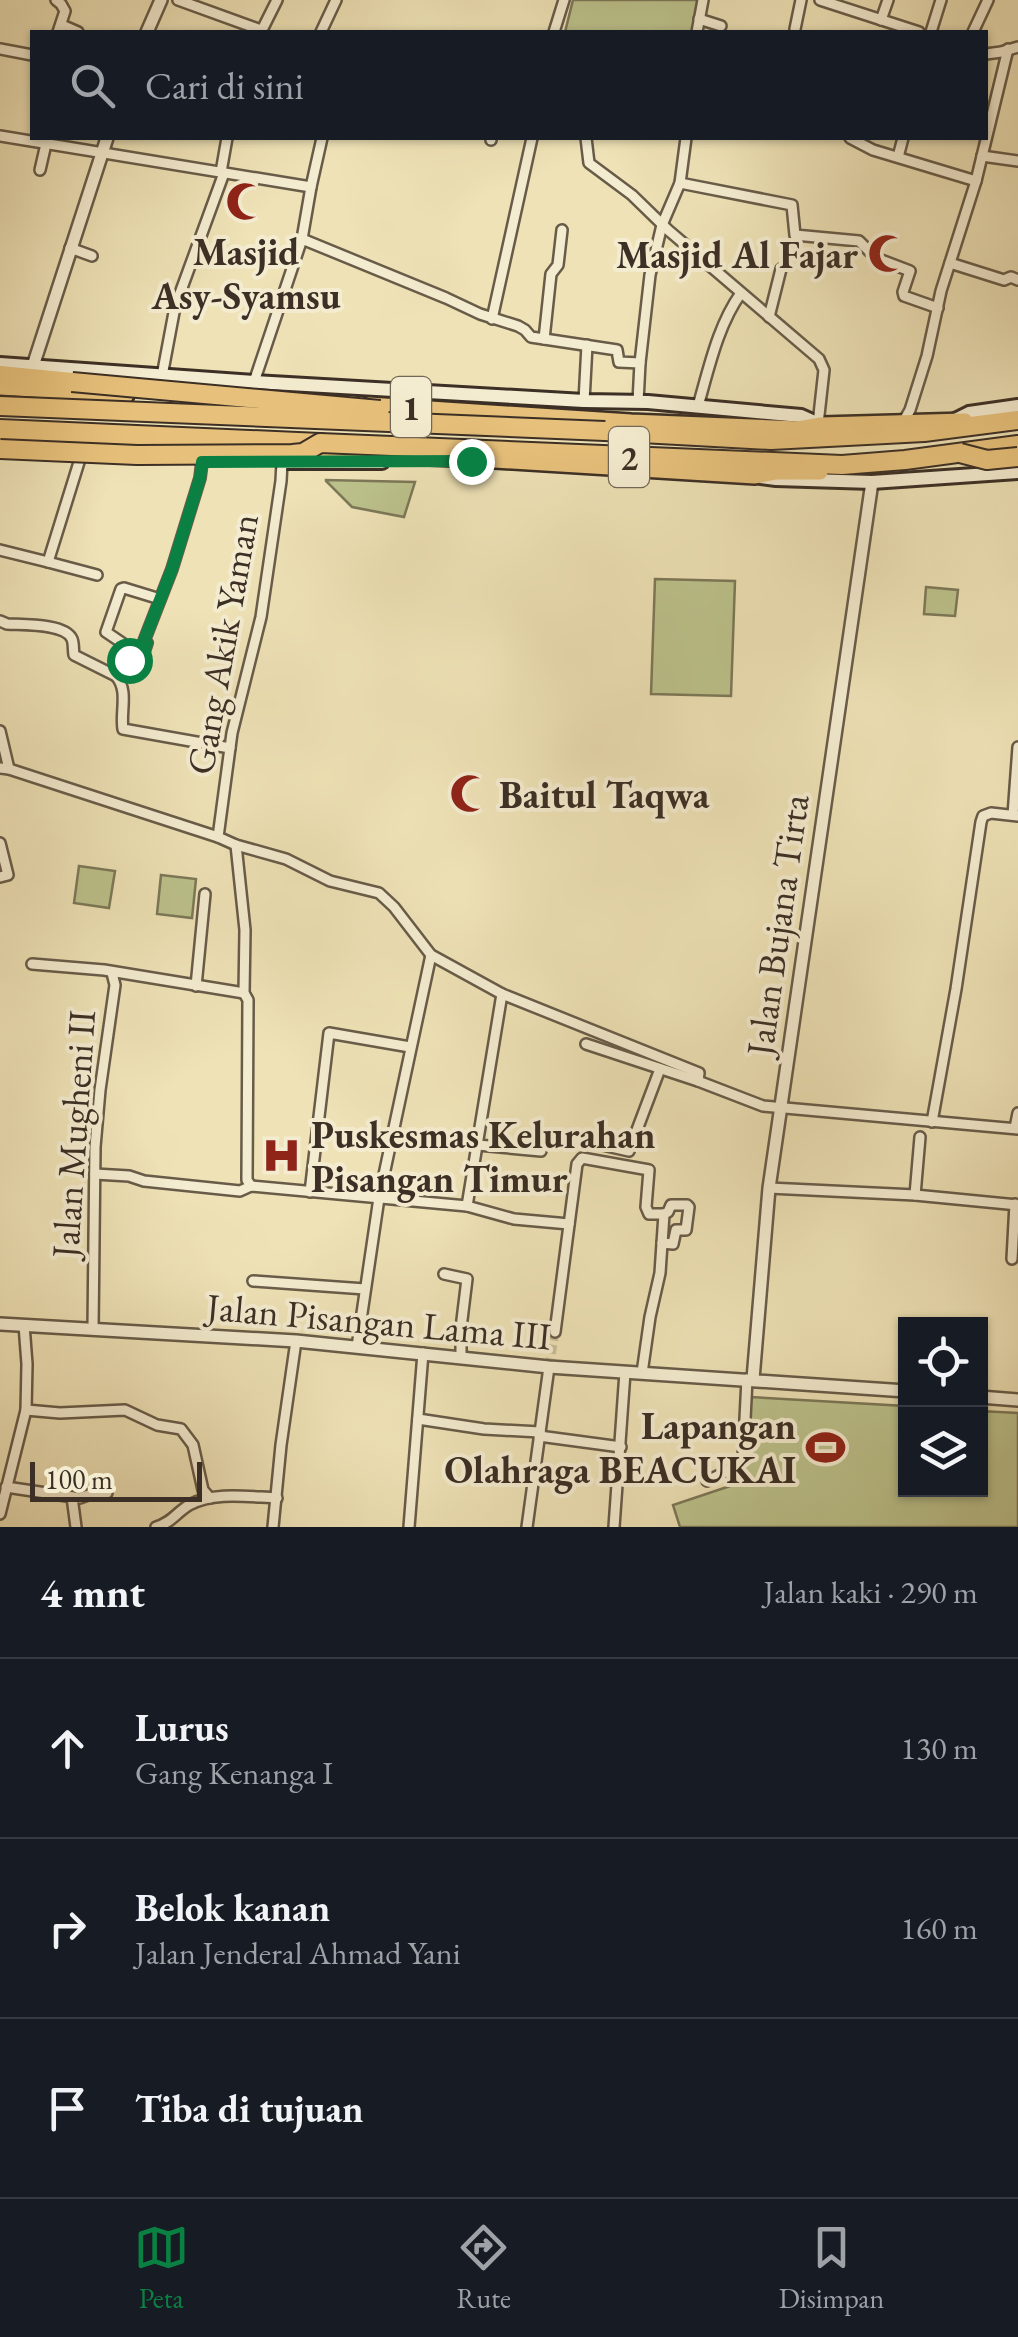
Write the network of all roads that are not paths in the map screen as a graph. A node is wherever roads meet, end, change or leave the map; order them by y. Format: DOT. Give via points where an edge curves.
graph roads {
  1 [pos="56,0"];
  2 [pos="160,0"];
  3 [pos="178,0"];
  4 [pos="277,0"];
  5 [pos="336,0"];
  6 [pos="564,0"];
  7 [pos="703,0"];
  8 [pos="801,0"];
  9 [pos="822,0"];
  10 [pos="888,0"];
  11 [pos="941,0"];
  12 [pos="988,0"];
  13 [pos="849,4"];
  14 [pos="699,20"];
  15 [pos="882,20"];
  16 [pos="721,26"];
  17 [pos="795,28"];
  18 [pos="60,29"];
  19 [pos="148,30"];
  20 [pos="258,30"];
  21 [pos="262,30"];
  22 [pos="322,30"];
  23 [pos="555,30"];
  24 [pos="696,30"];
  25 [pos="913,30"];
  26 [pos="932,30"];
  27 [pos="974,30"];
  28 [pos="0,48"];
  29 [pos="1013,48"];
  30 [pos="988,54"];
  31 [pos="30,55"];
  32 [pos="988,135"];
  33 [pos="0,136"];
  34 [pos="106,140"];
  35 [pos="227,140"];
  36 [pos="322,140"];
  37 [pos="532,140"];
  38 [pos="586,140"];
  39 [pos="686,140"];
  40 [pos="854,140"];
  41 [pos="902,140"];
  42 [pos="987,140"];
  43 [pos="46,144"];
  44 [pos="102,151"];
  45 [pos="982,156"];
  46 [pos="898,157"];
  47 [pos="1018,161"];
  48 [pos="40,170"];
  49 [pos="222,172"];
  50 [pos="976,181"];
  51 [pos="680,183"];
  52 [pos="311,187"];
  53 [pos="662,225"];
  54 [pos="562,230"];
  55 [pos="302,239"];
  56 [pos="70,248"];
  57 [pos="92,256"];
  58 [pos="950,262"];
  59 [pos="781,270"];
  60 [pos="1018,280"];
  61 [pos="741,293"];
  62 [pos="938,308"];
  63 [pos="769,317"];
  64 [pos="492,318"];
  65 [pos="544,339"];
  66 [pos="587,344"];
  67 [pos="640,362"];
  68 [pos="0,364"];
  69 [pos="33,366"];
  70 [pos="0,375"];
  71 [pos="162,376"];
  72 [pos="254,382"];
  73 [pos="0,387"];
  74 [pos="584,401"];
  75 [pos="638,402"];
  76 [pos="0,406"];
  77 [pos="698,406"];
  78 [pos="420,407"];
  79 [pos="1018,413"];
  80 [pos="902,424"];
  81 [pos="820,425"];
  82 [pos="0,429"];
  83 [pos="605,431"];
  84 [pos="0,440"];
  85 [pos="320,444"];
  86 [pos="1018,451"];
  87 [pos="0,454"];
  88 [pos="418,456"];
  89 [pos="80,459"];
  90 [pos="480,459"];
  91 [pos="202,462"];
  92 [pos="282,462"];
  93 [pos="1018,472"];
  94 [pos="755,476"];
  95 [pos="872,482"];
  96 [pos="0,550"];
  97 [pos="48,562"];
  98 [pos="97,575"];
  99 [pos="160,599"];
  100 [pos="0,621"];
  101 [pos="134,651"];
  102 [pos="116,676"];
  103 [pos="0,731"];
  104 [pos="230,748"];
  105 [pos="1018,748"];
  106 [pos="5,769"];
  107 [pos="1015,816"];
  108 [pos="218,837"];
  109 [pos="0,842"];
  110 [pos="236,845"];
  111 [pos="0,876"];
  112 [pos="206,894"];
  113 [pos="431,955"];
  114 [pos="32,964"];
  115 [pos="112,973"];
  116 [pos="196,986"];
  117 [pos="244,993"];
  118 [pos="502,994"];
  119 [pos="586,1044"];
  120 [pos="410,1047"];
  121 [pos="660,1068"];
  122 [pos="698,1081"];
  123 [pos="780,1108"];
  124 [pos="1018,1113"];
  125 [pos="932,1122"];
  126 [pos="1016,1129"];
  127 [pos="558,1135"];
  128 [pos="920,1137"];
  129 [pos="478,1144"];
  130 [pos="541,1151"];
  131 [pos="95,1174"];
  132 [pos="251,1186"];
  133 [pos="769,1188"];
  134 [pos="310,1192"];
  135 [pos="915,1195"];
  136 [pos="379,1198"];
  137 [pos="1016,1204"];
  138 [pos="467,1206"];
  139 [pos="664,1214"];
  140 [pos="569,1224"];
  141 [pos="662,1243"];
  142 [pos="1012,1259"];
  143 [pos="444,1274"];
  144 [pos="253,1281"];
  145 [pos="365,1289"];
  146 [pos="0,1324"];
  147 [pos="24,1325"];
  148 [pos="93,1329"];
  149 [pos="554,1332"];
  150 [pos="296,1341"];
  151 [pos="357,1347"];
  152 [pos="424,1354"];
  153 [pos="461,1357"];
  154 [pos="550,1366"];
  155 [pos="625,1372"];
  156 [pos="642,1373"];
  157 [pos="750,1379"];
  158 [pos="898,1390"];
  159 [pos="988,1398"];
  160 [pos="1018,1400"];
  161 [pos="26,1410"];
  162 [pos="418,1419"];
  163 [pos="540,1434"];
  164 [pos="621,1447"];
  165 [pos="707,1481"];
  166 [pos="6,1487"];
  167 [pos="107,1493"];
  168 [pos="72,1497"];
  169 [pos="210,1498"];
  170 [pos="277,1498"];
  171 [pos="0,1514"];
  172 [pos="76,1527"];
  173 [pos="156,1527"];
  174 [pos="273,1527"];
  175 [pos="409,1527"];
  176 [pos="528,1527"];
  177 [pos="614,1527"];
  1 -- 18 [label="street" via="65,11"];
  2 -- 19 [label="street"];
  3 -- 20 [label="street"];
  4 -- 21 [label="street"];
  5 -- 22 [label="street"];
  6 -- 23 [label="street"];
  7 -- 14 [label="street"];
  8 -- 17 [label="street"];
  9 -- 13 [label="street"];
  10 -- 15 [label="street"];
  11 -- 26 [label="street"];
  12 -- 27 [label="street"];
  13 -- 15 [label="street"];
  14 -- 16 [label="street"];
  14 -- 24 [label="street"];
  15 -- 25 [label="street"];
  28 -- 31 [label="street"];
  29 -- 30 [label="street"];
  29 -- 32 [label="street"];
  33 -- 43 [label="street"];
  34 -- 44 [label="street"];
  35 -- 49 [label="street"];
  36 -- 52 [label="street"];
  37 -- 64 [label="street"];
  38 -- 53 [label="street" via="589,162"];
  39 -- 51 [label="street"];
  40 -- 46 [label="street"];
  41 -- 46 [label="street"];
  42 -- 45 [label="street"];
  43 -- 44 [label="street"];
  43 -- 48 [label="street"];
  44 -- 49 [label="street"];
  44 -- 56 [label="street"];
  45 -- 47 [label="street"];
  45 -- 50 [label="street"];
  46 -- 50 [label="street"];
  49 -- 52 [label="street"];
  49 -- 71 [label="street" via="175,307"];
  50 -- 58 [label="street"];
  51 -- 53 [label="street"];
  51 -- 62 [label="street" via="788,203 795,235 861,242 876,258 910,271 903,294"];
  52 -- 55 [label="street"];
  53 -- 61 [label="street"];
  53 -- 67 [label="street"];
  54 -- 65 [label="street"];
  55 -- 64 [label="street"];
  55 -- 72 [label="street"];
  56 -- 57 [label="street"];
  56 -- 69 [label="street"];
  58 -- 60 [label="street"];
  58 -- 62 [label="street"];
  59 -- 63 [label="street"];
  61 -- 63 [label="street"];
  61 -- 77 [label="street"];
  62 -- 80 [label="street"];
  63 -- 81 [label="street" via="823,365"];
  64 -- 65 [label="street"];
  65 -- 66 [label="street"];
  66 -- 67 [label="street" via="617,350 619,362"];
  66 -- 74 [label="street"];
  67 -- 75 [label="street"];
  68 -- 69 [label="main road, 1"];
  69 -- 71 [label="main road, 1"];
  70 -- 83 [label="highway, bridge"];
  71 -- 72 [label="main road, 1"];
  72 -- 74 [label="main road, 1"];
  73 -- 78 [label="highway, 1"];
  74 -- 75 [label="main road, 1"];
  75 -- 77 [label="main road, 1"];
  76 -- 83 [label="highway, 2, bridge"];
  77 -- 81 [label="main road, 1" via="801,416"];
  78 -- 81 [label="highway, 1" via="631,422"];
  78 -- 88 [label="highway" via="406,434"];
  79 -- 80 [label="highway, 1"];
  79 -- 83 [label="highway, 2" via="924,432 771,440"];
  80 -- 81 [label="highway, 1"];
  82 -- 85 [label="highway, 2"];
  84 -- 88 [label="highway, 1"];
  85 -- 86 [label="highway, 2, bridge" via="842,465 960,452 988,460"];
  85 -- 87 [label="highway, bridge" via="292,454"];
  86 -- 94 [label="highway, 1" via="902,468"];
  87 -- 89 [label="main road, 1"];
  88 -- 90 [label="highway, 1"];
  89 -- 91 [label="main road, 1"];
  89 -- 97 [label="street"];
  90 -- 92 [label="main road, 1"];
  90 -- 94 [label="highway, 1"];
  91 -- 92 [label="main road, 1"];
  91 -- 99 [label="street"];
  92 -- 104 [label="street, Gang Akik Yaman" via="261,617"];
  93 -- 95 [label="main road, 1"];
  94 -- 95 [label="main road, 1"];
  95 -- 123 [label="street, Jalan Bujana Tirta"];
  96 -- 97 [label="street"];
  97 -- 98 [label="street"];
  99 -- 101 [label="street" via="143,655"];
  99 -- 101 [label="street" via="121,590 106,632"];
  100 -- 102 [label="street" via="68,633 74,656"];
  101 -- 102 [label="street"];
  102 -- 104 [label="street" via="124,687 123,730"];
  103 -- 106 [label="street"];
  104 -- 108 [label="street, Gang Akik Yaman"];
  105 -- 107 [label="street"];
  106 -- 108 [label="street"];
  107 -- 125 [label="street" via="991,813 981,822"];
  108 -- 110 [label="street"];
  109 -- 111 [label="street" via="8,875"];
  110 -- 113 [label="street" via="379,893"];
  110 -- 117 [label="street"];
  112 -- 116 [label="street"];
  113 -- 118 [label="street"];
  113 -- 120 [label="street"];
  114 -- 115 [label="street"];
  115 -- 116 [label="street, Jalan Mugheni II"];
  115 -- 131 [label="street, Jalan Mugheni II"];
  116 -- 117 [label="street, Jalan Mugheni II"];
  117 -- 132 [label="street"];
  118 -- 122 [label="street" via="700,1073"];
  118 -- 129 [label="street"];
  119 -- 121 [label="street"];
  120 -- 134 [label="street" via="329,1034"];
  120 -- 136 [label="street"];
  121 -- 122 [label="street"];
  121 -- 127 [label="street" via="629,1151"];
  122 -- 123 [label="street"];
  123 -- 125 [label="street"];
  123 -- 133 [label="street, Jalan Bujana Tirta"];
  124 -- 126 [label="street"];
  125 -- 126 [label="street"];
  128 -- 135 [label="street"];
  129 -- 130 [label="street"];
  129 -- 138 [label="street"];
  131 -- 132 [label="street" via="240,1191"];
  131 -- 148 [label="street, Jalan Mugheni II"];
  132 -- 134 [label="street"];
  133 -- 135 [label="street"];
  133 -- 157 [label="street, Jalan Bujana Tirta"];
  134 -- 136 [label="street"];
  135 -- 137 [label="street"];
  136 -- 138 [label="street"];
  136 -- 145 [label="street"];
  137 -- 142 [label="street"];
  138 -- 140 [label="street" via="514,1220"];
  139 -- 140 [label="street" via="646,1210 649,1170 582,1158"];
  139 -- 141 [label="street"];
  139 -- 141 [label="street" via="671,1205 690,1207 686,1230 676,1230 673,1244"];
  140 -- 149 [label="street"];
  141 -- 156 [label="street"];
  143 -- 153 [label="street" via="467,1280"];
  144 -- 145 [label="street"];
  145 -- 151 [label="street"];
  146 -- 147 [label="street, Jalan Pisangan Lama III"];
  147 -- 148 [label="street, Jalan Pisangan Lama III"];
  147 -- 161 [label="street"];
  148 -- 150 [label="street, Jalan Pisangan Lama III"];
  150 -- 151 [label="street, Jalan Pisangan Lama III"];
  150 -- 170 [label="street"];
  151 -- 152 [label="street, Jalan Pisangan Lama III"];
  152 -- 153 [label="street, Jalan Pisangan Lama III"];
  152 -- 162 [label="street"];
  153 -- 154 [label="street, Jalan Pisangan Lama III"];
  154 -- 155 [label="street, Jalan Pisangan Lama III"];
  154 -- 163 [label="street"];
  155 -- 156 [label="street, Jalan Pisangan Lama III"];
  155 -- 164 [label="street"];
  156 -- 157 [label="street, Jalan Pisangan Lama III"];
  157 -- 158 [label="street, Jalan Pisangan Lama III"];
  157 -- 165 [label="street" via="743,1460"];
  159 -- 160 [label="street"];
  161 -- 166 [label="street"];
  161 -- 169 [label="street" via="125,1410 181,1428"];
  162 -- 163 [label="street"];
  162 -- 175 [label="street"];
  163 -- 164 [label="street"];
  163 -- 176 [label="street"];
  164 -- 177 [label="street"];
  166 -- 168 [label="street"];
  166 -- 171 [label="street"];
  167 -- 168 [label="street"];
  168 -- 172 [label="street"];
  169 -- 170 [label="street"];
  169 -- 173 [label="street"];
  170 -- 174 [label="street"];
}
